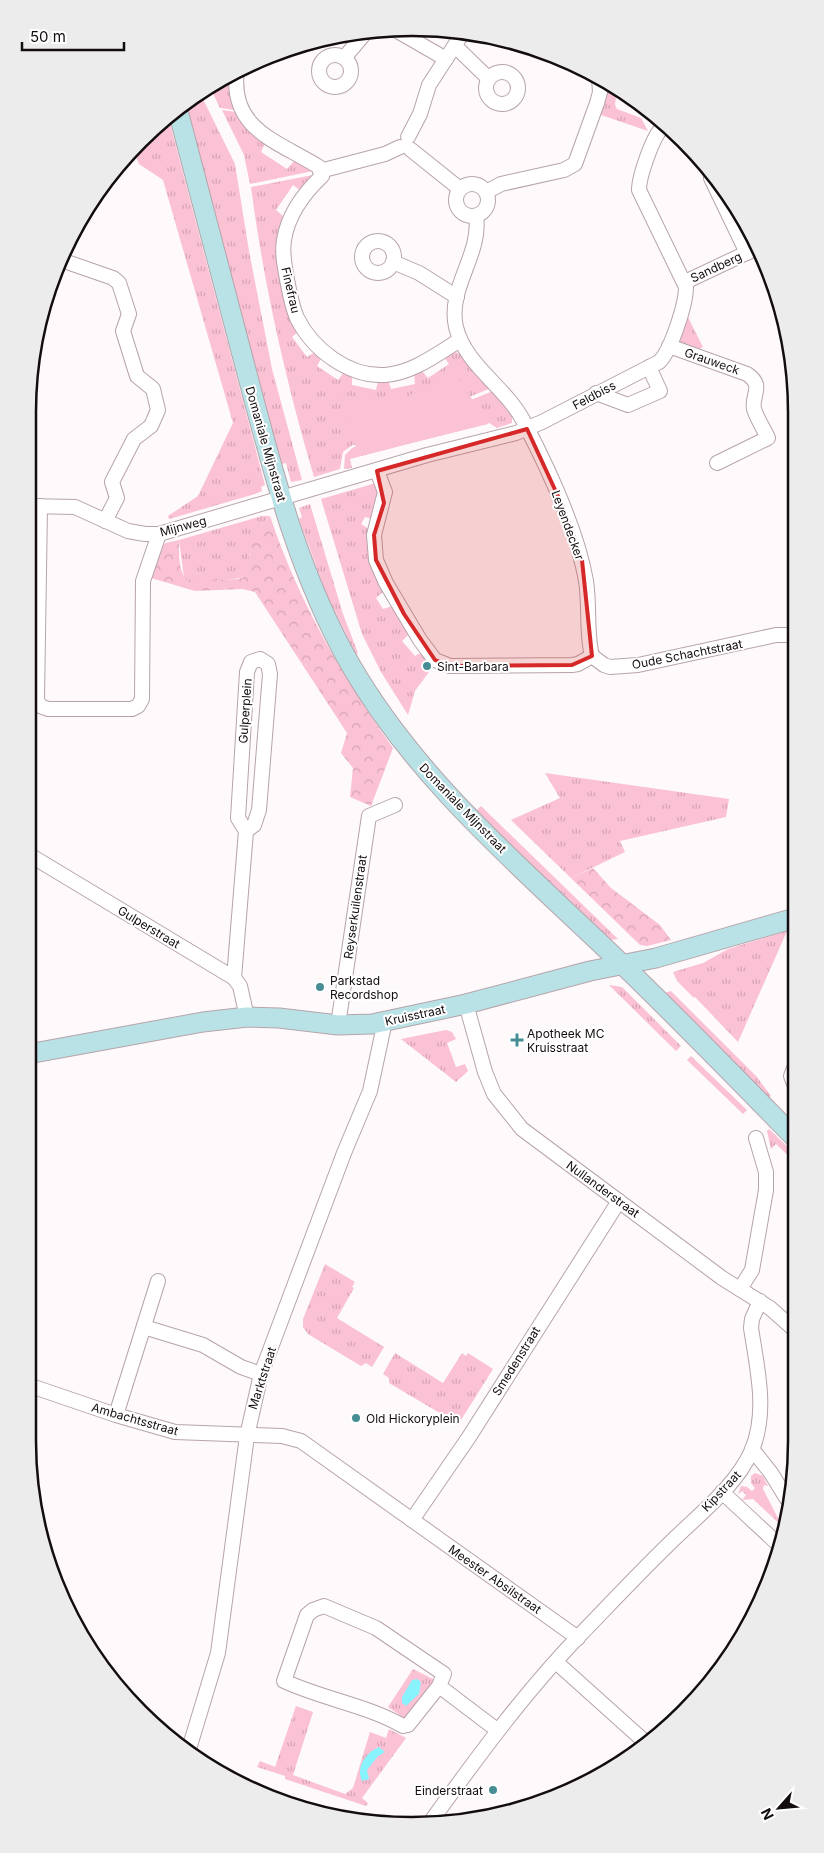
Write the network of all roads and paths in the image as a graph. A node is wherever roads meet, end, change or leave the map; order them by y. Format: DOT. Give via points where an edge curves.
graph roads {
  1 [pos="408,36"];
  2 [pos="459,39"];
  3 [pos="360,40"];
  4 [pos="455,46"];
  5 [pos="344,58"];
  6 [pos="446,59"];
  7 [pos="488,78"];
  8 [pos="236,80"];
  9 [pos="600,87"];
  10 [pos="180,116"];
  11 [pos="661,130"];
  12 [pos="406,144"];
  13 [pos="320,171"];
  14 [pos="460,189"];
  15 [pos="486,192"];
  16 [pos="476,216"];
  17 [pos="751,250"];
  18 [pos="68,262"];
  19 [pos="393,262"];
  20 [pos="685,282"];
  21 [pos="457,296"];
  22 [pos="460,340"];
  23 [pos="669,346"];
  24 [pos="649,367"];
  25 [pos="596,393"];
  26 [pos="527,429"];
  27 [pos="717,463"];
  28 [pos="377,471"];
  29 [pos="281,498"];
  30 [pos="36,506"];
  31 [pos="105,521"];
  32 [pos="159,534"];
  33 [pos="36,603"];
  34 [pos="788,635"];
  35 [pos="592,656"];
  36 [pos="395,805"];
  37 [pos="246,831"];
  38 [pos="36,859"];
  39 [pos="788,920"];
  40 [pos="622,964"];
  41 [pos="234,978"];
  42 [pos="466,1004"];
  43 [pos="247,1017"];
  44 [pos="385,1022"];
  45 [pos="338,1026"];
  46 [pos="36,1053"];
  47 [pos="788,1130"];
  48 [pos="756,1138"];
  49 [pos="619,1201"];
  50 [pos="158,1281"];
  51 [pos="740,1290"];
  52 [pos="760,1302"];
  53 [pos="788,1325"];
  54 [pos="144,1327"];
  55 [pos="261,1374"];
  56 [pos="36,1388"];
  57 [pos="116,1415"];
  58 [pos="247,1436"];
  59 [pos="752,1449"];
  60 [pos="722,1492"];
  61 [pos="784,1494"];
  62 [pos="412,1520"];
  63 [pos="774,1541"];
  64 [pos="578,1638"];
  65 [pos="556,1662"];
  66 [pos="439,1686"];
  67 [pos="498,1730"];
  68 [pos="641,1739"];
  69 [pos="190,1744"];
  70 [pos="435,1816"];
  1 -- 6 [label="street"];
  2 -- 4 [label="street"];
  3 -- 5 [label="street"];
  4 -- 6 [label="street"];
  4 -- 7 [label="street"];
  6 -- 12 [label="street" via="429,85"];
  8 -- 13 [label="street" via="235,91 244,114 265,136 313,163"];
  9 -- 15 [label="street" via="575,164 564,170 501,184"];
  10 -- 29 [label="main road, Domaniale Mijnstraat"];
  11 -- 20 [label="street" via="639,182 640,190"];
  12 -- 13 [label="street" via="385,154"];
  12 -- 14 [label="street"];
  13 -- 22 [label="street, Finefrau" via="322,176 295,209 284,239 289,291 293,308 304,328 326,353 348,368 385,375 414,368"];
  14 -- 15 [label="street" via="472,184"];
  14 -- 16 [label="street" via="456,198 458,209 467,216"];
  15 -- 16 [label="street" via="487,207"];
  16 -- 21 [label="street" via="477,231"];
  17 -- 20 [label="street, Sandberg"];
  18 -- 31 [label="street" via="119,283 128,314 123,331 137,376 153,389 158,402 156,418 134,439 112,482 117,498"];
  19 -- 21 [label="street"];
  20 -- 23 [label="street, Feldbiss" via="685,298"];
  21 -- 22 [label="street" via="455,324"];
  22 -- 26 [label="street"];
  23 -- 24 [label="street, Feldbiss" via="663,358"];
  23 -- 27 [label="street, Grauweck" via="747,374 758,389 754,407 768,438"];
  24 -- 25 [label="street, Feldbiss"];
  24 -- 25 [label="street" via="660,391 628,405"];
  25 -- 26 [label="street, Feldbiss"];
  26 -- 28 [label="street, Feldbiss"];
  26 -- 35 [label="street, Leyendecker" via="563,507 582,560"];
  28 -- 29 [label="street, Feldbiss"];
  28 -- 35 [label="street" via="385,492 374,535 376,560 404,614 435,660 450,666 572,665"];
  29 -- 32 [label="street, Mijnweg"];
  29 -- 40 [label="main road, Domaniale Mijnstraat" via="299,554 328,622 350,664 400,739 439,788"];
  30 -- 31 [label="street, Mijnweg" via="75,507"];
  31 -- 32 [label="street, Mijnweg" via="128,531"];
  32 -- 33 [label="street" via="143,582 142,699 138,706 132,709 48,709 40,706"];
  34 -- 35 [label="street, Oude Schachtstraat" via="638,666 610,667"];
  36 -- 45 [label="street, Reyserkuilenstraat" via="370,816"];
  37 -- 37 [label="street, Gulperplein" via="254,825 259,810 270,674 268,664 260,659 251,662 247,672 238,818"];
  37 -- 41 [label="street, Gulperplein"];
  38 -- 41 [label="street, Gulperstraat"];
  39 -- 40 [label="main road, Kruisstraat" via="656,958"];
  40 -- 42 [label="main road, Kruisstraat"];
  40 -- 47 [label="main road, Domaniale Mijnstraat"];
  41 -- 43 [label="street" via="240,986"];
  42 -- 44 [label="main road, Kruisstraat"];
  42 -- 49 [label="street, Nullanderstraat" via="485,1072 505,1111 522,1129"];
  43 -- 45 [label="main road, Kruisstraat"];
  43 -- 46 [label="main road, Kruisstraat"];
  44 -- 45 [label="main road, Kruisstraat"];
  44 -- 55 [label="street, Marktstraat" via="370,1090"];
  48 -- 51 [label="street" via="766,1172 766,1190 752,1270"];
  49 -- 51 [label="street, Nullanderstraat"];
  49 -- 62 [label="street, Smedenstraat"];
  50 -- 54 [label="street"];
  51 -- 52 [label="street, Nullanderstraat"];
  52 -- 53 [label="street, Nullanderstraat"];
  52 -- 59 [label="street, Kipstraat" via="751,1328 761,1400"];
  54 -- 55 [label="street" via="203,1345 241,1367"];
  54 -- 57 [label="street"];
  55 -- 58 [label="street, Marktstraat"];
  56 -- 57 [label="street, Ambachtsstraat"];
  57 -- 58 [label="street, Ambachtsstraat" via="175,1432"];
  58 -- 62 [label="street" via="282,1436 301,1441"];
  58 -- 69 [label="street, Marktstraat" via="218,1653"];
  59 -- 60 [label="street, Kipstraat" via="744,1466"];
  59 -- 61 [label="street" via="772,1472"];
  60 -- 63 [label="street"];
  60 -- 64 [label="street, Kipstraat"];
  62 -- 64 [label="street, Meester Absilstraat"];
  64 -- 65 [label="street"];
  65 -- 67 [label="street"];
  65 -- 68 [label="street"];
  66 -- 66 [label="street" via="444,1674 376,1628 324,1606 307,1614 284,1680 382,1714 403,1726 408,1725"];
  66 -- 67 [label="street"];
  67 -- 70 [label="street"];
}
